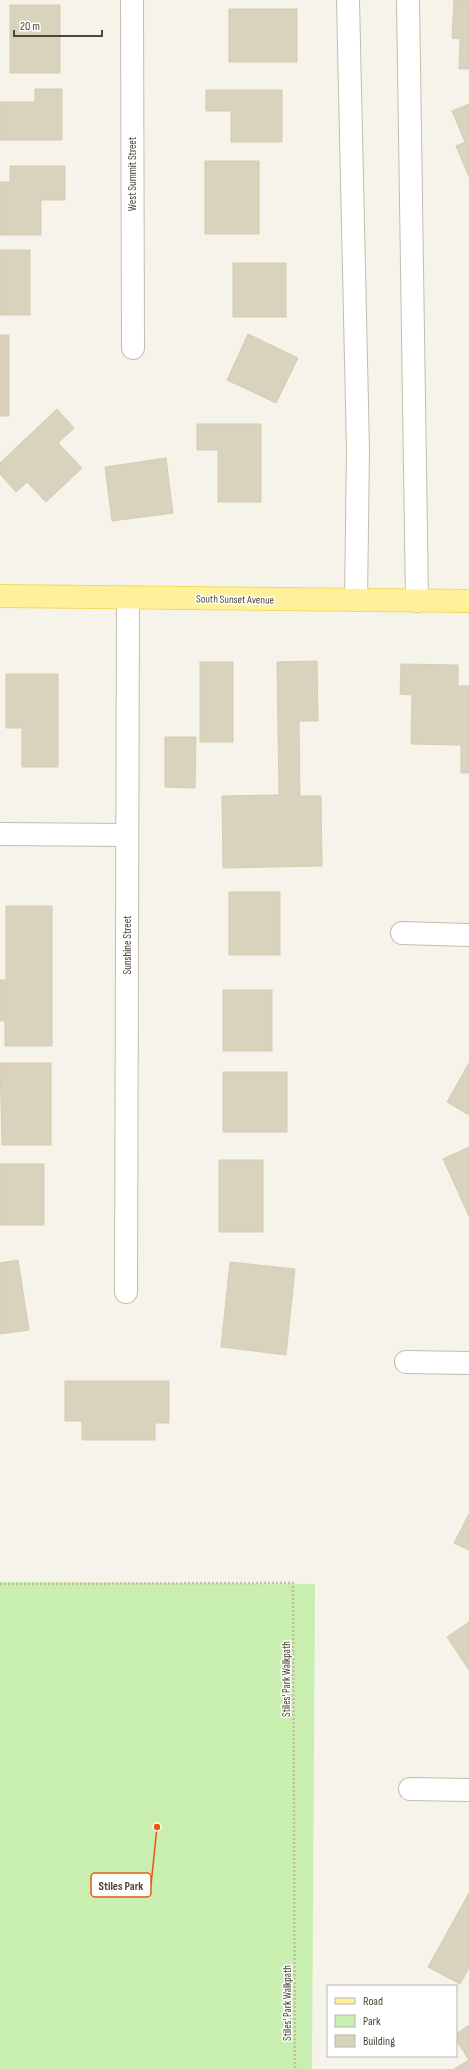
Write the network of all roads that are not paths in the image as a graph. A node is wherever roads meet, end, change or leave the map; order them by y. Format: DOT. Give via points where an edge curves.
graph roads {
  1 [pos="132,0"];
  2 [pos="348,0"];
  3 [pos="408,0"];
  4 [pos="133,348"];
  5 [pos="0,596"];
  6 [pos="128,598"];
  7 [pos="356,600"];
  8 [pos="417,601"];
  9 [pos="469,602"];
  10 [pos="0,834"];
  11 [pos="127,835"];
  12 [pos="402,933"];
  13 [pos="469,935"];
  14 [pos="126,1292"];
  15 [pos="406,1362"];
  16 [pos="469,1363"];
  17 [pos="410,1789"];
  18 [pos="469,1790"];
  1 -- 4 [label="street, West Summit Street"];
  2 -- 7 [label="street" via="358,443"];
  3 -- 8 [label="street"];
  5 -- 6 [label="main road, South Sunset Avenue"];
  6 -- 7 [label="main road, South Sunset Avenue"];
  6 -- 11 [label="street, Sunshine Street"];
  7 -- 8 [label="main road, South Sunset Avenue"];
  8 -- 9 [label="main road, South Sunset Avenue"];
  10 -- 11 [label="street"];
  11 -- 14 [label="street, Sunshine Street"];
  12 -- 13 [label="street"];
  15 -- 16 [label="street"];
  17 -- 18 [label="street"];
}
